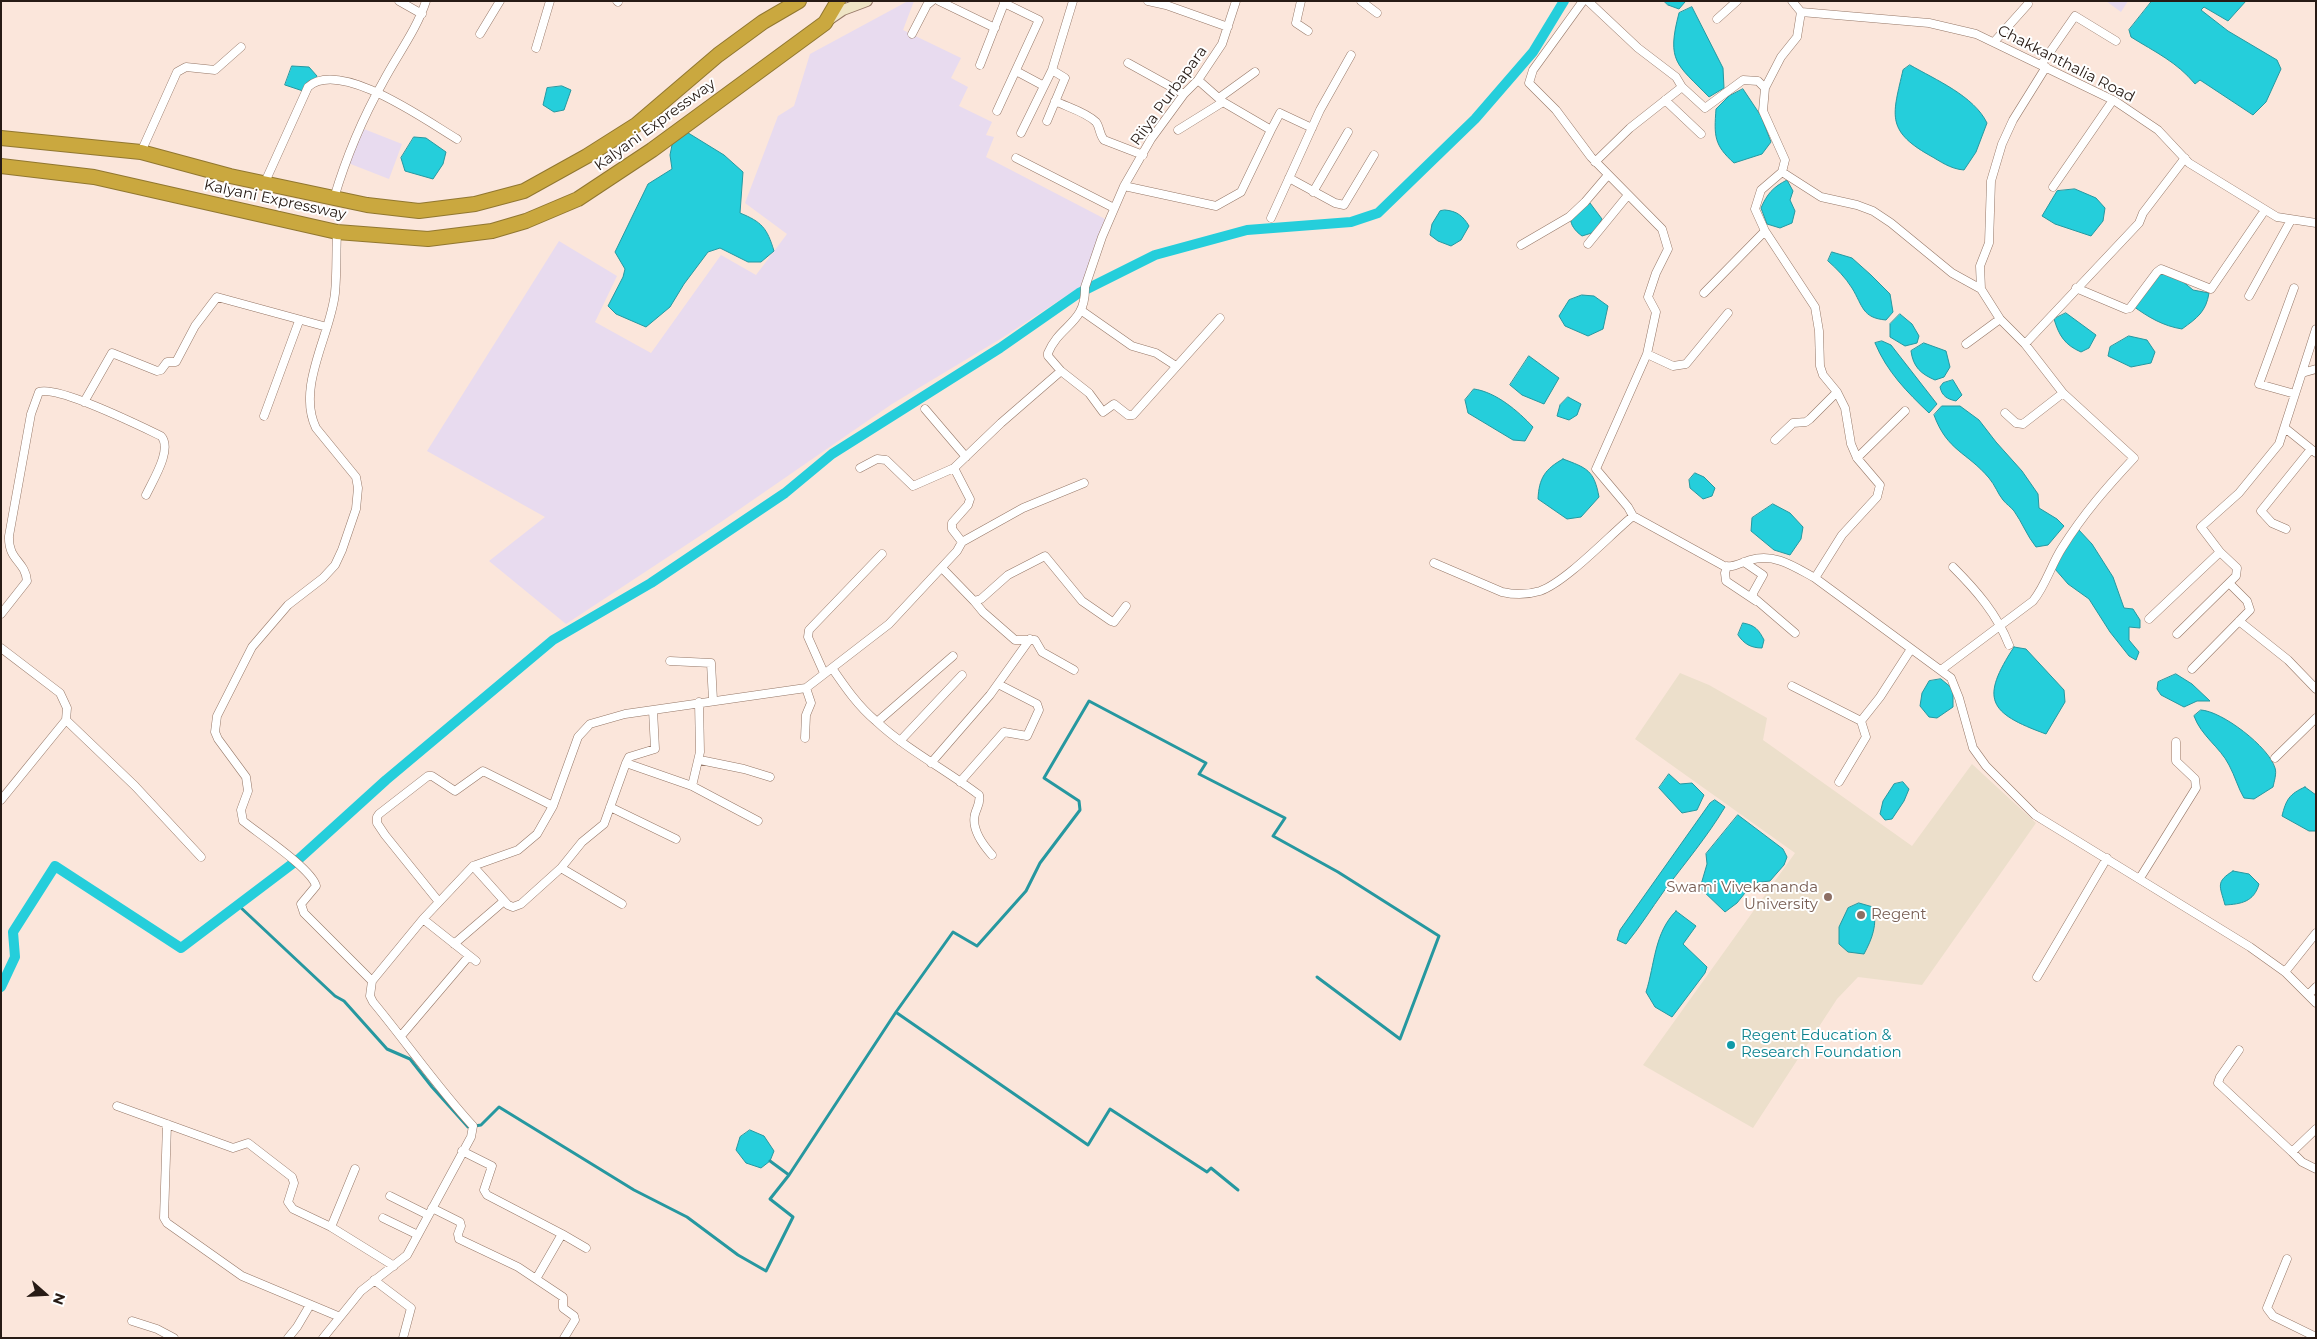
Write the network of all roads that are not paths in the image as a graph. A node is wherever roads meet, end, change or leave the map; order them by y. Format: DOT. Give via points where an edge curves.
graph roads {
  1 [pos="398,1"];
  2 [pos="426,1"];
  3 [pos="500,1"];
  4 [pos="550,1"];
  5 [pos="799,1"];
  6 [pos="838,1"];
  7 [pos="866,1"];
  8 [pos="932,1"];
  9 [pos="939,1"];
  10 [pos="1073,1"];
  11 [pos="1148,1"];
  12 [pos="1236,1"];
  13 [pos="1301,1"];
  14 [pos="1361,1"];
  15 [pos="1582,1"];
  16 [pos="1588,1"];
  17 [pos="1737,1"];
  18 [pos="1792,1"];
  19 [pos="1004,2"];
  20 [pos="1166,3"];
  21 [pos="952,4"];
  22 [pos="2028,4"];
  23 [pos="1801,12"];
  24 [pos="1377,13"];
  25 [pos="422,14"];
  26 [pos="1717,19"];
  27 [pos="825,23"];
  28 [pos="1228,27"];
  29 [pos="995,28"];
  30 [pos="1308,31"];
  31 [pos="480,34"];
  32 [pos="912,34"];
  33 [pos="2116,41"];
  34 [pos="1994,42"];
  35 [pos="241,47"];
  36 [pos="536,48"];
  37 [pos="1351,55"];
  38 [pos="1128,63"];
  39 [pos="980,65"];
  40 [pos="2044,66"];
  41 [pos="1052,70"];
  42 [pos="1016,71"];
  43 [pos="1255,72"];
  44 [pos="1198,80"];
  45 [pos="1044,86"];
  46 [pos="1682,87"];
  47 [pos="1765,88"];
  48 [pos="378,92"];
  49 [pos="1184,94"];
  50 [pos="1221,100"];
  51 [pos="1665,100"];
  52 [pos="2113,100"];
  53 [pos="1055,101"];
  54 [pos="997,111"];
  55 [pos="1047,121"];
  56 [pos="1312,128"];
  57 [pos="1178,130"];
  58 [pos="1271,130"];
  59 [pos="1348,132"];
  60 [pos="1021,133"];
  61 [pos="1701,134"];
  62 [pos="1,138"];
  63 [pos="457,139"];
  64 [pos="141,152"];
  65 [pos="1143,155"];
  66 [pos="1374,155"];
  67 [pos="1016,158"];
  68 [pos="2185,158"];
  69 [pos="1595,162"];
  70 [pos="1,166"];
  71 [pos="1782,172"];
  72 [pos="1608,175"];
  73 [pos="1289,178"];
  74 [pos="265,182"];
  75 [pos="1124,186"];
  76 [pos="2053,187"];
  77 [pos="1313,192"];
  78 [pos="1628,195"];
  79 [pos="334,198"];
  80 [pos="1114,208"];
  81 [pos="2265,210"];
  82 [pos="1271,218"];
  83 [pos="2291,220"];
  84 [pos="2316,223"];
  85 [pos="1765,231"];
  86 [pos="337,232"];
  87 [pos="1588,244"];
  88 [pos="1521,245"];
  89 [pos="2076,288"];
  90 [pos="2294,288"];
  91 [pos="1981,290"];
  92 [pos="1704,293"];
  93 [pos="2249,296"];
  94 [pos="1082,311"];
  95 [pos="1728,313"];
  96 [pos="1220,318"];
  97 [pos="2000,319"];
  98 [pos="299,320"];
  99 [pos="327,327"];
  100 [pos="2316,329"];
  101 [pos="1966,344"];
  102 [pos="2025,344"];
  103 [pos="1648,354"];
  104 [pos="1176,366"];
  105 [pos="2316,369"];
  106 [pos="1061,371"];
  107 [pos="2302,373"];
  108 [pos="1837,392"];
  109 [pos="2063,393"];
  110 [pos="2296,394"];
  111 [pos="84,402"];
  112 [pos="925,409"];
  113 [pos="1905,411"];
  114 [pos="2005,413"];
  115 [pos="264,416"];
  116 [pos="2285,428"];
  117 [pos="1775,440"];
  118 [pos="2313,451"];
  119 [pos="966,457"];
  120 [pos="1857,458"];
  121 [pos="860,468"];
  122 [pos="954,468"];
  123 [pos="1084,483"];
  124 [pos="146,495"];
  125 [pos="1633,516"];
  126 [pos="2286,529"];
  127 [pos="962,542"];
  128 [pos="2220,552"];
  129 [pos="882,554"];
  130 [pos="1744,562"];
  131 [pos="1434,563"];
  132 [pos="1727,566"];
  133 [pos="1953,566"];
  134 [pos="942,568"];
  135 [pos="1814,578"];
  136 [pos="2230,584"];
  137 [pos="974,601"];
  138 [pos="1756,601"];
  139 [pos="1126,606"];
  140 [pos="1,614"];
  141 [pos="2149,619"];
  142 [pos="2239,621"];
  143 [pos="2001,624"];
  144 [pos="1795,633"];
  145 [pos="2177,634"];
  146 [pos="1030,639"];
  147 [pos="2009,645"];
  148 [pos="1,648"];
  149 [pos="1910,649"];
  150 [pos="953,656"];
  151 [pos="670,661"];
  152 [pos="832,668"];
  153 [pos="2192,669"];
  154 [pos="1074,670"];
  155 [pos="1941,670"];
  156 [pos="824,673"];
  157 [pos="962,675"];
  158 [pos="998,684"];
  159 [pos="1792,686"];
  160 [pos="806,688"];
  161 [pos="2316,689"];
  162 [pos="713,700"];
  163 [pos="699,702"];
  164 [pos="653,710"];
  165 [pos="2316,718"];
  166 [pos="66,720"];
  167 [pos="1861,721"];
  168 [pos="877,722"];
  169 [pos="805,738"];
  170 [pos="900,741"];
  171 [pos="2176,742"];
  172 [pos="2275,758"];
  173 [pos="700,760"];
  174 [pos="626,763"];
  175 [pos="931,764"];
  176 [pos="770,777"];
  177 [pos="960,782"];
  178 [pos="1839,782"];
  179 [pos="692,786"];
  180 [pos="1,800"];
  181 [pos="553,806"];
  182 [pos="610,807"];
  183 [pos="758,822"];
  184 [pos="676,839"];
  185 [pos="992,855"];
  186 [pos="200,857"];
  187 [pos="2107,858"];
  188 [pos="473,866"];
  189 [pos="561,868"];
  190 [pos="2140,878"];
  191 [pos="504,901"];
  192 [pos="439,902"];
  193 [pos="622,904"];
  194 [pos="423,919"];
  195 [pos="2316,933"];
  196 [pos="454,944"];
  197 [pos="2286,972"];
  198 [pos="2037,976"];
  199 [pos="372,981"];
  200 [pos="2316,987"];
  201 [pos="2308,995"];
  202 [pos="2316,1003"];
  203 [pos="401,1036"];
  204 [pos="2240,1050"];
  205 [pos="117,1106"];
  206 [pos="167,1124"];
  207 [pos="2316,1129"];
  208 [pos="462,1151"];
  209 [pos="2292,1152"];
  210 [pos="2316,1168"];
  211 [pos="355,1169"];
  212 [pos="390,1196"];
  213 [pos="430,1211"];
  214 [pos="383,1218"];
  215 [pos="331,1227"];
  216 [pos="562,1234"];
  217 [pos="418,1235"];
  218 [pos="586,1248"];
  219 [pos="2287,1259"];
  220 [pos="394,1266"];
  221 [pos="536,1279"];
  222 [pos="374,1280"];
  223 [pos="310,1305"];
  224 [pos="340,1317"];
  225 [pos="132,1321"];
  226 [pos="2316,1337"];
  227 [pos="174,1338"];
  228 [pos="288,1338"];
  229 [pos="323,1338"];
  230 [pos="403,1338"];
  231 [pos="564,1338"];
  1 -- 25 [label="street"];
  2 -- 25 [label="street"];
  3 -- 31 [label="street"];
  4 -- 36 [label="street"];
  5 -- 79 [label="highway, Kalyani Expressway" via="718,55 636,125 524,191 475,204 419,210 367,206"];
  6 -- 27 [label="highway"];
  7 -- 27 [label="street, Kalyani Expressway" via="843,10"];
  8 -- 32 [label="street"];
  9 -- 21 [label="street"];
  10 -- 41 [label="street"];
  11 -- 20 [label="street"];
  12 -- 28 [label="street, Riiya Purbapara"];
  13 -- 30 [label="street" via="1296,23"];
  14 -- 24 [label="street"];
  15 -- 69 [label="street" via="1533,70 1529,83 1556,110"];
  16 -- 46 [label="street" via="1638,48 1676,77"];
  17 -- 26 [label="street"];
  18 -- 23 [label="street"];
  19 -- 29 [label="street"];
  19 -- 42 [label="street" via="1039,20"];
  20 -- 28 [label="street"];
  21 -- 29 [label="street"];
  22 -- 34 [label="street"];
  23 -- 34 [label="street, Chakkanthalia Road" via="1929,23 1976,34"];
  23 -- 47 [label="street" via="1797,36 1781,57"];
  25 -- 48 [label="street"];
  27 -- 86 [label="highway, Kalyani Expressway" via="652,150 578,199 492,231 428,239"];
  28 -- 44 [label="street, Riiya Purbapara" via="1222,44"];
  29 -- 39 [label="street"];
  33 -- 40 [label="street" via="2075,16"];
  34 -- 40 [label="street, Chakkanthalia Road"];
  35 -- 64 [label="street" via="215,70 186,66 177,72"];
  37 -- 56 [label="street"];
  38 -- 49 [label="street"];
  40 -- 52 [label="street, Chakkanthalia Road"];
  40 -- 91 [label="street" via="2013,120 1991,180 1989,243 1980,266"];
  41 -- 45 [label="street"];
  41 -- 53 [label="street" via="1065,78"];
  42 -- 45 [label="street"];
  42 -- 54 [label="street"];
  43 -- 50 [label="street"];
  44 -- 49 [label="street, Riiya Purbapara"];
  44 -- 50 [label="street"];
  45 -- 60 [label="street"];
  46 -- 47 [label="street" via="1705,108 1743,80 1758,81"];
  46 -- 51 [label="street"];
  47 -- 71 [label="street" via="1763,111 1785,160"];
  48 -- 63 [label="street"];
  48 -- 74 [label="street" via="343,81 317,81 312,84"];
  48 -- 79 [label="street" via="344,164"];
  49 -- 65 [label="street, Riiya Purbapara"];
  50 -- 57 [label="street"];
  50 -- 58 [label="street"];
  51 -- 61 [label="street"];
  51 -- 69 [label="street"];
  52 -- 68 [label="street, Chakkanthalia Road" via="2158,130"];
  52 -- 76 [label="street"];
  53 -- 55 [label="street"];
  53 -- 65 [label="street" via="1096,122 1104,140"];
  56 -- 58 [label="street" via="1280,113"];
  56 -- 73 [label="street"];
  58 -- 75 [label="street" via="1241,192 1216,206"];
  59 -- 77 [label="street"];
  62 -- 64 [label="highway, Kalyani Expressway"];
  64 -- 74 [label="highway, Kalyani Expressway"];
  65 -- 75 [label="street, Riiya Purbapara"];
  66 -- 77 [label="street" via="1344,205"];
  67 -- 80 [label="street"];
  68 -- 81 [label="street, Chakkanthalia Road"];
  68 -- 89 [label="street" via="2143,213 2139,223"];
  69 -- 72 [label="street"];
  70 -- 86 [label="highway, Kalyani Expressway" via="94,177"];
  71 -- 85 [label="street" via="1761,190 1755,209"];
  71 -- 91 [label="street" via="1821,197 1872,211 1952,273"];
  72 -- 78 [label="street"];
  72 -- 88 [label="street" via="1569,217"];
  73 -- 77 [label="street"];
  73 -- 82 [label="street"];
  74 -- 79 [label="highway, Kalyani Expressway"];
  75 -- 80 [label="street, Riiya Purbapara"];
  78 -- 87 [label="street"];
  78 -- 103 [label="street" via="1662,229 1668,249 1648,297 1656,312"];
  80 -- 94 [label="street, Riiya Purbapara" via="1085,287"];
  81 -- 83 [label="street, Chakkanthalia Road"];
  81 -- 89 [label="street" via="2211,288 2161,269 2126,309"];
  83 -- 84 [label="street, Chakkanthalia Road"];
  83 -- 93 [label="street"];
  85 -- 92 [label="street"];
  85 -- 108 [label="street" via="1815,307 1820,366"];
  86 -- 99 [label="street" via="335,294"];
  89 -- 102 [label="street"];
  90 -- 110 [label="street" via="2258,384"];
  91 -- 97 [label="street"];
  94 -- 104 [label="street" via="1132,346 1156,353"];
  94 -- 106 [label="street" via="1048,353"];
  95 -- 103 [label="street" via="1686,364 1673,366"];
  96 -- 104 [label="street"];
  97 -- 101 [label="street"];
  97 -- 102 [label="street"];
  98 -- 99 [label="street"];
  98 -- 111 [label="street" via="217,297 194,326 175,363 167,362 158,371 112,352"];
  98 -- 115 [label="street"];
  99 -- 199 [label="street" via="313,379 312,420 356,477 356,509 335,565 288,606 252,647 240,667 215,732 246,777 248,791 241,810 243,821 312,878 316,886 301,904 304,913"];
  100 -- 107 [label="street"];
  102 -- 109 [label="street"];
  103 -- 125 [label="street" via="1596,469"];
  104 -- 106 [label="street" via="1130,415 1114,404 1103,412 1089,393"];
  105 -- 107 [label="street"];
  106 -- 119 [label="street"];
  107 -- 110 [label="street"];
  108 -- 117 [label="street" via="1810,419 1793,423"];
  108 -- 120 [label="street" via="1845,408"];
  109 -- 114 [label="street" via="2023,424 2016,423"];
  109 -- 143 [label="street" via="2134,458 2088,509 2033,601"];
  110 -- 116 [label="street"];
  111 -- 124 [label="street" via="165,440 166,450"];
  111 -- 140 [label="street" via="46,391 39,392 34,402 9,547 24,570 26,581"];
  112 -- 119 [label="street"];
  113 -- 120 [label="street"];
  116 -- 118 [label="street"];
  116 -- 128 [label="street" via="2278,444 2239,493 2202,525 2201,529"];
  118 -- 126 [label="street" via="2261,511 2272,523"];
  119 -- 122 [label="street"];
  120 -- 135 [label="street" via="1877,481 1879,491 1842,535"];
  121 -- 122 [label="street" via="877,460 886,460 913,486"];
  122 -- 127 [label="street" via="970,499 951,526"];
  123 -- 127 [label="street" via="1023,508"];
  125 -- 131 [label="street" via="1558,580 1539,591 1514,595 1502,592"];
  125 -- 132 [label="street"];
  127 -- 134 [label="street"];
  128 -- 136 [label="street" via="2237,568"];
  128 -- 141 [label="street"];
  129 -- 156 [label="street" via="809,630 808,636"];
  130 -- 132 [label="street"];
  130 -- 135 [label="street" via="1767,557 1777,559"];
  130 -- 138 [label="street" via="1763,575 1753,593"];
  132 -- 138 [label="street" via="1726,581"];
  133 -- 143 [label="street"];
  134 -- 137 [label="street"];
  134 -- 152 [label="street" via="889,624"];
  135 -- 149 [label="street"];
  136 -- 142 [label="street" via="2250,607"];
  136 -- 145 [label="street"];
  137 -- 139 [label="street" via="981,599 1008,575 1045,556 1082,601 1111,621 1114,622"];
  137 -- 146 [label="street" via="1015,640"];
  138 -- 144 [label="street"];
  142 -- 153 [label="street"];
  142 -- 161 [label="street" via="2288,660"];
  143 -- 147 [label="street"];
  143 -- 155 [label="street"];
  146 -- 154 [label="street" via="1037,641 1042,652"];
  146 -- 158 [label="street"];
  148 -- 166 [label="street" via="60,693 68,708"];
  149 -- 155 [label="street"];
  149 -- 167 [label="street"];
  150 -- 168 [label="street"];
  151 -- 162 [label="street" via="711,662"];
  152 -- 156 [label="street"];
  152 -- 168 [label="street" via="855,701"];
  155 -- 187 [label="street" via="1951,678 1970,741 1986,766 2035,815"];
  156 -- 160 [label="street"];
  157 -- 170 [label="street"];
  158 -- 175 [label="street"];
  158 -- 177 [label="street" via="1037,704 1039,710 1027,736 1004,732"];
  159 -- 167 [label="street"];
  160 -- 162 [label="street"];
  160 -- 169 [label="street" via="811,703 806,715"];
  162 -- 163 [label="street"];
  163 -- 164 [label="street"];
  163 -- 173 [label="street"];
  164 -- 174 [label="street" via="654,749 629,756"];
  164 -- 181 [label="street" via="598,720 584,729 574,746"];
  165 -- 172 [label="street"];
  166 -- 180 [label="street"];
  166 -- 186 [label="street" via="135,786"];
  167 -- 178 [label="street" via="1866,737"];
  168 -- 170 [label="street"];
  170 -- 175 [label="street"];
  171 -- 190 [label="street" via="2176,760 2195,779 2196,788"];
  173 -- 176 [label="street"];
  173 -- 179 [label="street"];
  174 -- 179 [label="street"];
  174 -- 182 [label="street"];
  175 -- 177 [label="street"];
  177 -- 185 [label="street" via="980,797 974,818 980,841"];
  179 -- 183 [label="street"];
  181 -- 188 [label="street" via="537,834 518,850"];
  181 -- 192 [label="street" via="483,771 455,791 428,776 379,814 377,823 385,835"];
  182 -- 184 [label="street"];
  182 -- 189 [label="street" via="604,824 582,842"];
  187 -- 190 [label="street"];
  187 -- 198 [label="street"];
  188 -- 191 [label="street"];
  188 -- 192 [label="street"];
  189 -- 191 [label="street" via="521,904 510,906"];
  189 -- 193 [label="street"];
  190 -- 197 [label="street"];
  191 -- 196 [label="street"];
  192 -- 194 [label="street"];
  194 -- 196 [label="street"];
  194 -- 199 [label="street"];
  195 -- 197 [label="street"];
  196 -- 203 [label="street" via="473,958"];
  197 -- 201 [label="street"];
  199 -- 203 [label="street" via="370,996 373,1002"];
  200 -- 201 [label="street"];
  201 -- 202 [label="street"];
  203 -- 208 [label="street" via="443,1093 473,1126 471,1137"];
  204 -- 209 [label="street" via="2218,1083"];
  205 -- 206 [label="street"];
  206 -- 215 [label="street" via="233,1148 248,1143 292,1177 290,1205"];
  206 -- 223 [label="street" via="165,1220 242,1276"];
  207 -- 209 [label="street"];
  208 -- 213 [label="street"];
  208 -- 216 [label="street" via="492,1166 484,1190 487,1195"];
  209 -- 210 [label="street" via="2302,1162"];
  211 -- 215 [label="street"];
  212 -- 213 [label="street"];
  213 -- 217 [label="street"];
  213 -- 221 [label="street" via="460,1222 459,1239"];
  214 -- 217 [label="street"];
  215 -- 220 [label="street"];
  216 -- 218 [label="street"];
  216 -- 221 [label="street"];
  217 -- 220 [label="street" via="407,1256"];
  219 -- 226 [label="street" via="2267,1308 2274,1316"];
  220 -- 222 [label="street"];
  221 -- 231 [label="street" via="563,1297 562,1308 575,1318"];
  222 -- 224 [label="street"];
  222 -- 230 [label="street" via="411,1308"];
  223 -- 224 [label="street"];
  223 -- 228 [label="street"];
  224 -- 229 [label="street"];
  225 -- 227 [label="street"];
}
